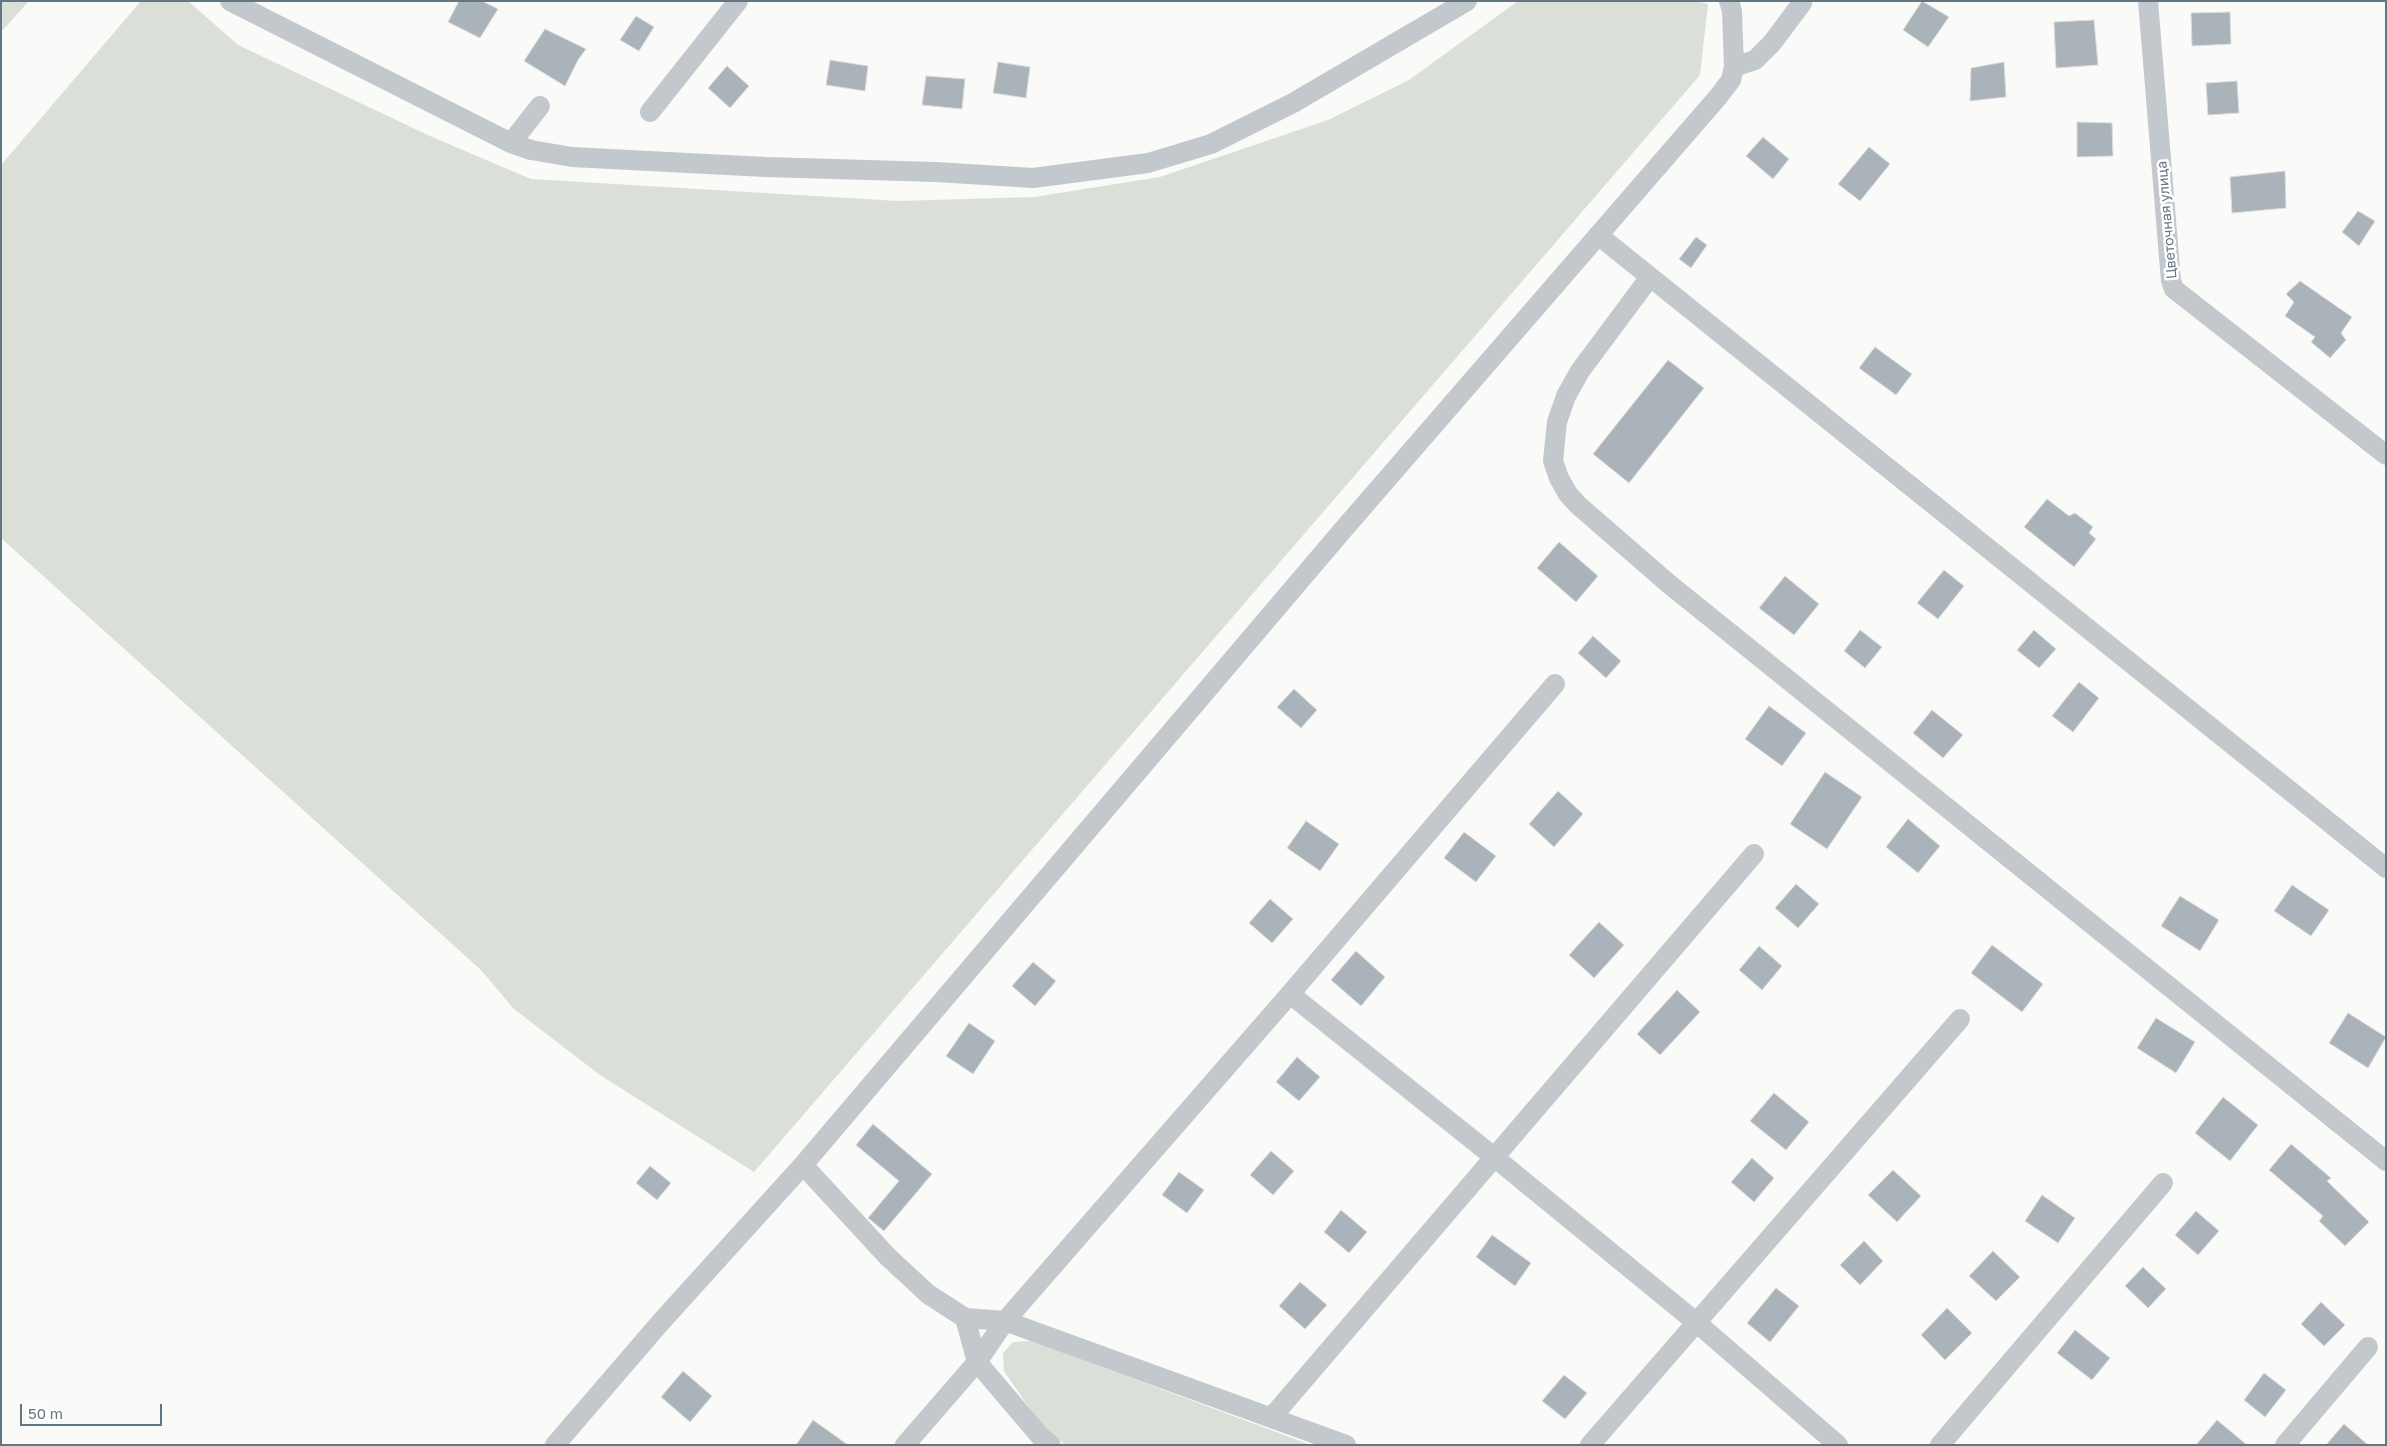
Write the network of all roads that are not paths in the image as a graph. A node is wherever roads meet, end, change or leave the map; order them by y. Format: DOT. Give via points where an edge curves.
graph roads {
  1 [pos="230,1"];
  2 [pos="738,1"];
  3 [pos="1467,1"];
  4 [pos="1728,1"];
  5 [pos="1801,1"];
  6 [pos="2148,1"];
  7 [pos="1734,67"];
  8 [pos="540,106"];
  9 [pos="650,112"];
  10 [pos="511,144"];
  11 [pos="1598,235"];
  12 [pos="1650,277"];
  13 [pos="2386,455"];
  14 [pos="1555,684"];
  15 [pos="1754,854"];
  16 [pos="2386,868"];
  17 [pos="1290,994"];
  18 [pos="1960,1019"];
  19 [pos="1494,1157"];
  20 [pos="2386,1161"];
  21 [pos="803,1165"];
  22 [pos="2164,1183"];
  23 [pos="965,1318"];
  24 [pos="1005,1321"];
  25 [pos="1697,1324"];
  26 [pos="2368,1348"];
  27 [pos="977,1362"];
  28 [pos="1271,1418"];
  29 [pos="555,1445"];
  30 [pos="906,1445"];
  31 [pos="1051,1445"];
  32 [pos="1346,1445"];
  33 [pos="1590,1445"];
  34 [pos="1838,1445"];
  35 [pos="1940,1445"];
  36 [pos="2285,1445"];
  1 -- 10 [label="street"];
  2 -- 9 [label="street"];
  3 -- 10 [label="street" via="1293,103 1211,144 1139,164 1033,178 572,157"];
  4 -- 7 [label="street" via="1732,11"];
  5 -- 7 [label="street" via="1755,60"];
  6 -- 13 [label="street, Цветочная улица" via="2174,289"];
  7 -- 11 [label="street" via="1731,80"];
  8 -- 10 [label="street"];
  11 -- 12 [label="street"];
  11 -- 21 [label="street"];
  12 -- 16 [label="street"];
  12 -- 20 [label="street" via="1580,371 1566,396 1557,422 1553,461 1568,494 1669,584"];
  14 -- 17 [label="street"];
  15 -- 19 [label="street"];
  17 -- 19 [label="street"];
  17 -- 24 [label="street"];
  18 -- 25 [label="street"];
  19 -- 25 [label="street"];
  19 -- 28 [label="street"];
  21 -- 23 [label="street" via="928,1294"];
  21 -- 29 [label="street" via="660,1322"];
  22 -- 35 [label="street"];
  23 -- 24 [label="street"];
  23 -- 27 [label="street"];
  24 -- 27 [label="street"];
  24 -- 28 [label="street"];
  25 -- 33 [label="street"];
  25 -- 34 [label="street"];
  26 -- 36 [label="street"];
  27 -- 30 [label="street"];
  27 -- 31 [label="street"];
  28 -- 32 [label="street"];
}
